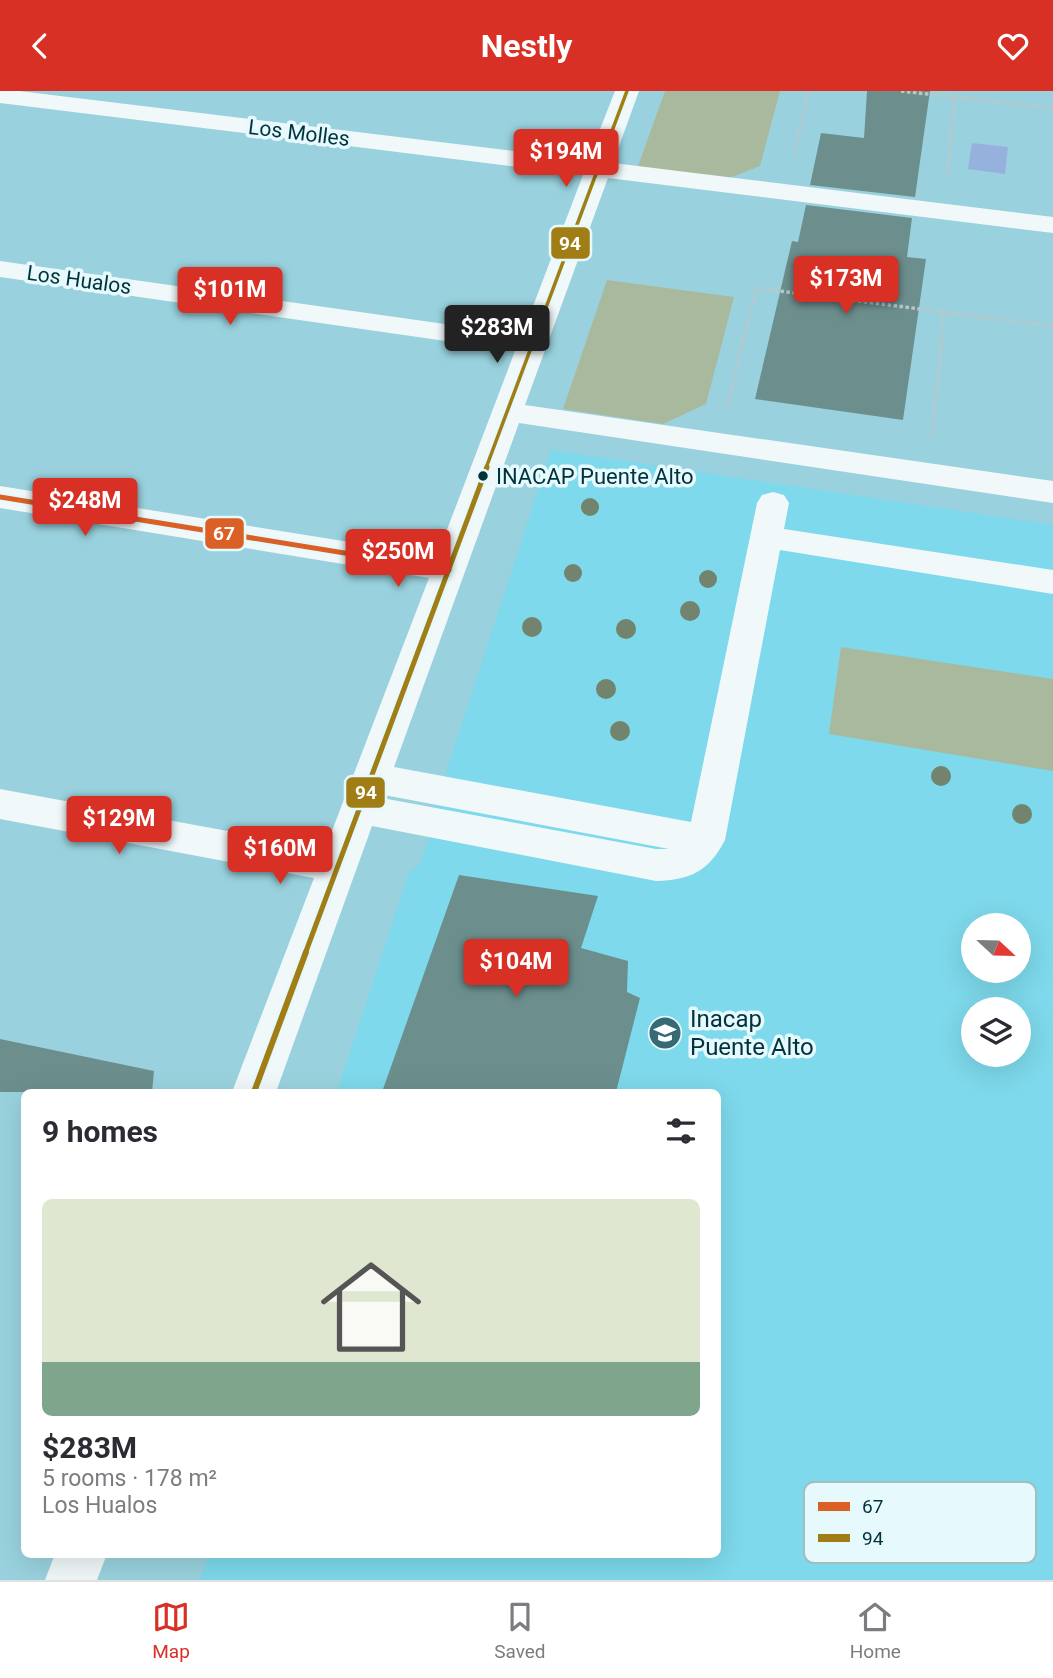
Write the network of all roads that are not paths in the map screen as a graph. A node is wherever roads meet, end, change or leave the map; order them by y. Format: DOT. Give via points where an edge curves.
graph roads {
  1 [pos="627,91"];
  2 [pos="0,96"];
  3 [pos="598,170"];
  4 [pos="1053,225"];
  5 [pos="0,269"];
  6 [pos="533,345"];
  7 [pos="508,412"];
  8 [pos="1053,492"];
  9 [pos="0,497"];
  10 [pos="773,503"];
  11 [pos="766,537"];
  12 [pos="449,570"];
  13 [pos="1053,582"];
  14 [pos="366,793"];
  15 [pos="0,804"];
  16 [pos="339,867"];
  17 [pos="255,1089"];
  18 [pos="79,1558"];
  19 [pos="71,1580"];
  1 -- 3 [label="street"];
  2 -- 3 [label="street, Los Molles"];
  3 -- 4 [label="street, Los Molles"];
  3 -- 6 [label="street"];
  5 -- 6 [label="street, Los Hualos"];
  6 -- 7 [label="street"];
  7 -- 8 [label="street"];
  7 -- 12 [label="street"];
  9 -- 12 [label="street"];
  10 -- 11 [label="street"];
  11 -- 13 [label="street"];
  11 -- 14 [label="street" via="706,840 689,860 656,865"];
  12 -- 14 [label="street"];
  14 -- 16 [label="street"];
  15 -- 16 [label="street"];
  16 -- 17 [label="street"];
  18 -- 19 [label="street"];
}
